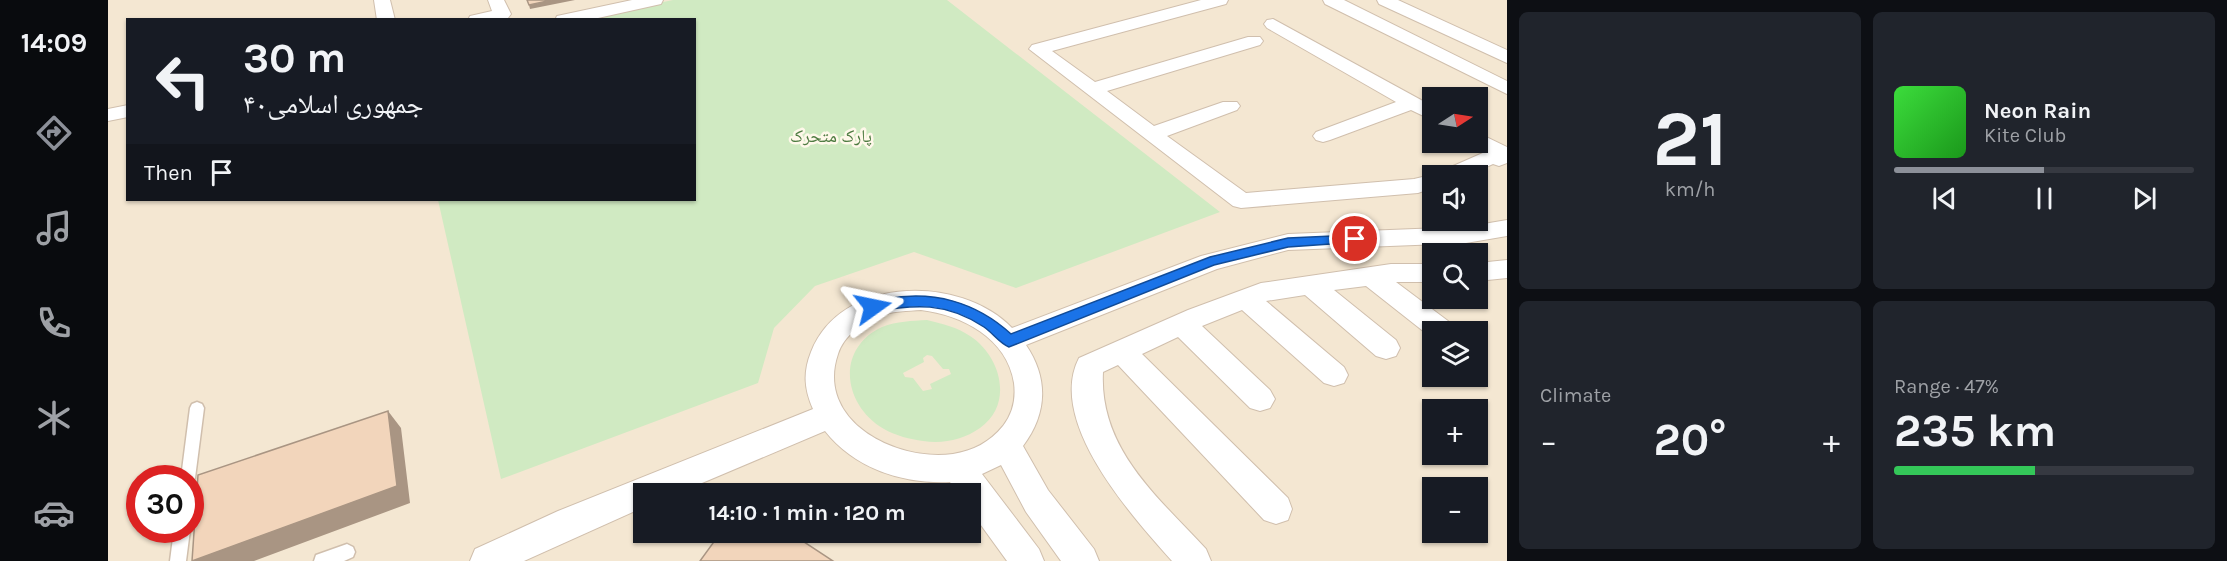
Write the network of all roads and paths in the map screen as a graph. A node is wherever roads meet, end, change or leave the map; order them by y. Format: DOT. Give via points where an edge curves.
graph roads {
  1 [pos="382,0"];
  2 [pos="496,0"];
  3 [pos="1220,0"];
  4 [pos="1331,0"];
  5 [pos="1385,0"];
  6 [pos="648,1"];
  7 [pos="386,18"];
  8 [pos="485,18"];
  9 [pos="572,18"];
  10 [pos="1273,24"];
  11 [pos="1254,41"];
  12 [pos="1507,57"];
  13 [pos="1507,88"];
  14 [pos="1092,89"];
  15 [pos="1413,103"];
  16 [pos="1230,106"];
  17 [pos="1422,108"];
  18 [pos="126,111"];
  19 [pos="108,115"];
  20 [pos="1152,134"];
  21 [pos="1323,136"];
  22 [pos="1488,146"];
  23 [pos="1503,156"];
  24 [pos="1477,165"];
  25 [pos="1422,184"];
  26 [pos="1507,228"];
  27 [pos="1507,270"];
  28 [pos="1488,271"];
  29 [pos="1422,273"];
  30 [pos="1371,276"];
  31 [pos="1309,284"];
  32 [pos="1246,298"];
  33 [pos="1429,321"];
  34 [pos="1182,324"];
  35 [pos="1009,341"];
  36 [pos="1386,348"];
  37 [pos="1122,351"];
  38 [pos="1334,375"];
  39 [pos="1260,399"];
  40 [pos="197,408"];
  41 [pos="831,415"];
  42 [pos="1006,445"];
  43 [pos="190,465"];
  44 [pos="957,467"];
  45 [pos="1276,509"];
  46 [pos="180,543"];
  47 [pos="346,552"];
  48 [pos="178,561"];
  49 [pos="322,561"];
  50 [pos="487,561"];
  51 [pos="1027,561"];
  52 [pos="1082,561"];
  53 [pos="1194,561"];
  1 -- 7 [label="street"];
  2 -- 8 [label="street" via="502,14"];
  3 -- 14 [label="street" via="1038,49"];
  4 -- 13 [label="street"];
  5 -- 12 [label="street"];
  6 -- 9 [label="street"];
  10 -- 15 [label="street"];
  11 -- 14 [label="street"];
  14 -- 20 [label="street"];
  15 -- 17 [label="street"];
  15 -- 21 [label="street"];
  16 -- 20 [label="street"];
  18 -- 19 [label="street"];
  20 -- 25 [label="street" via="1241,201"];
  22 -- 23 [label="street"];
  23 -- 24 [label="street"];
  26 -- 35 [label="street" via="1466,235 1288,242 1210,261"];
  27 -- 28 [label="street"];
  29 -- 30 [label="street"];
  30 -- 31 [label="street"];
  30 -- 33 [label="street"];
  31 -- 32 [label="street"];
  31 -- 36 [label="street"];
  32 -- 34 [label="street"];
  32 -- 38 [label="street"];
  34 -- 37 [label="street"];
  34 -- 39 [label="street"];
  35 -- 41 [label="street" via="970,312 945,303 904,300 873,307 852,317 825,350 819,370 821,392"];
  35 -- 42 [label="street" via="1022,361 1029,383 1029,405 1021,426"];
  37 -- 45 [label="street"];
  37 -- 53 [label="street" via="1089,366 1085,384 1092,426 1116,469"];
  40 -- 43 [label="lane"];
  41 -- 44 [label="street" via="847,435 879,456 927,469"];
  41 -- 50 [label="street" via="570,522"];
  42 -- 44 [label="street" via="984,459"];
  42 -- 52 [label="street" via="1037,501"];
  44 -- 51 [label="street"];
  46 -- 48 [label="lane"];
  47 -- 49 [label="lane"];
}
